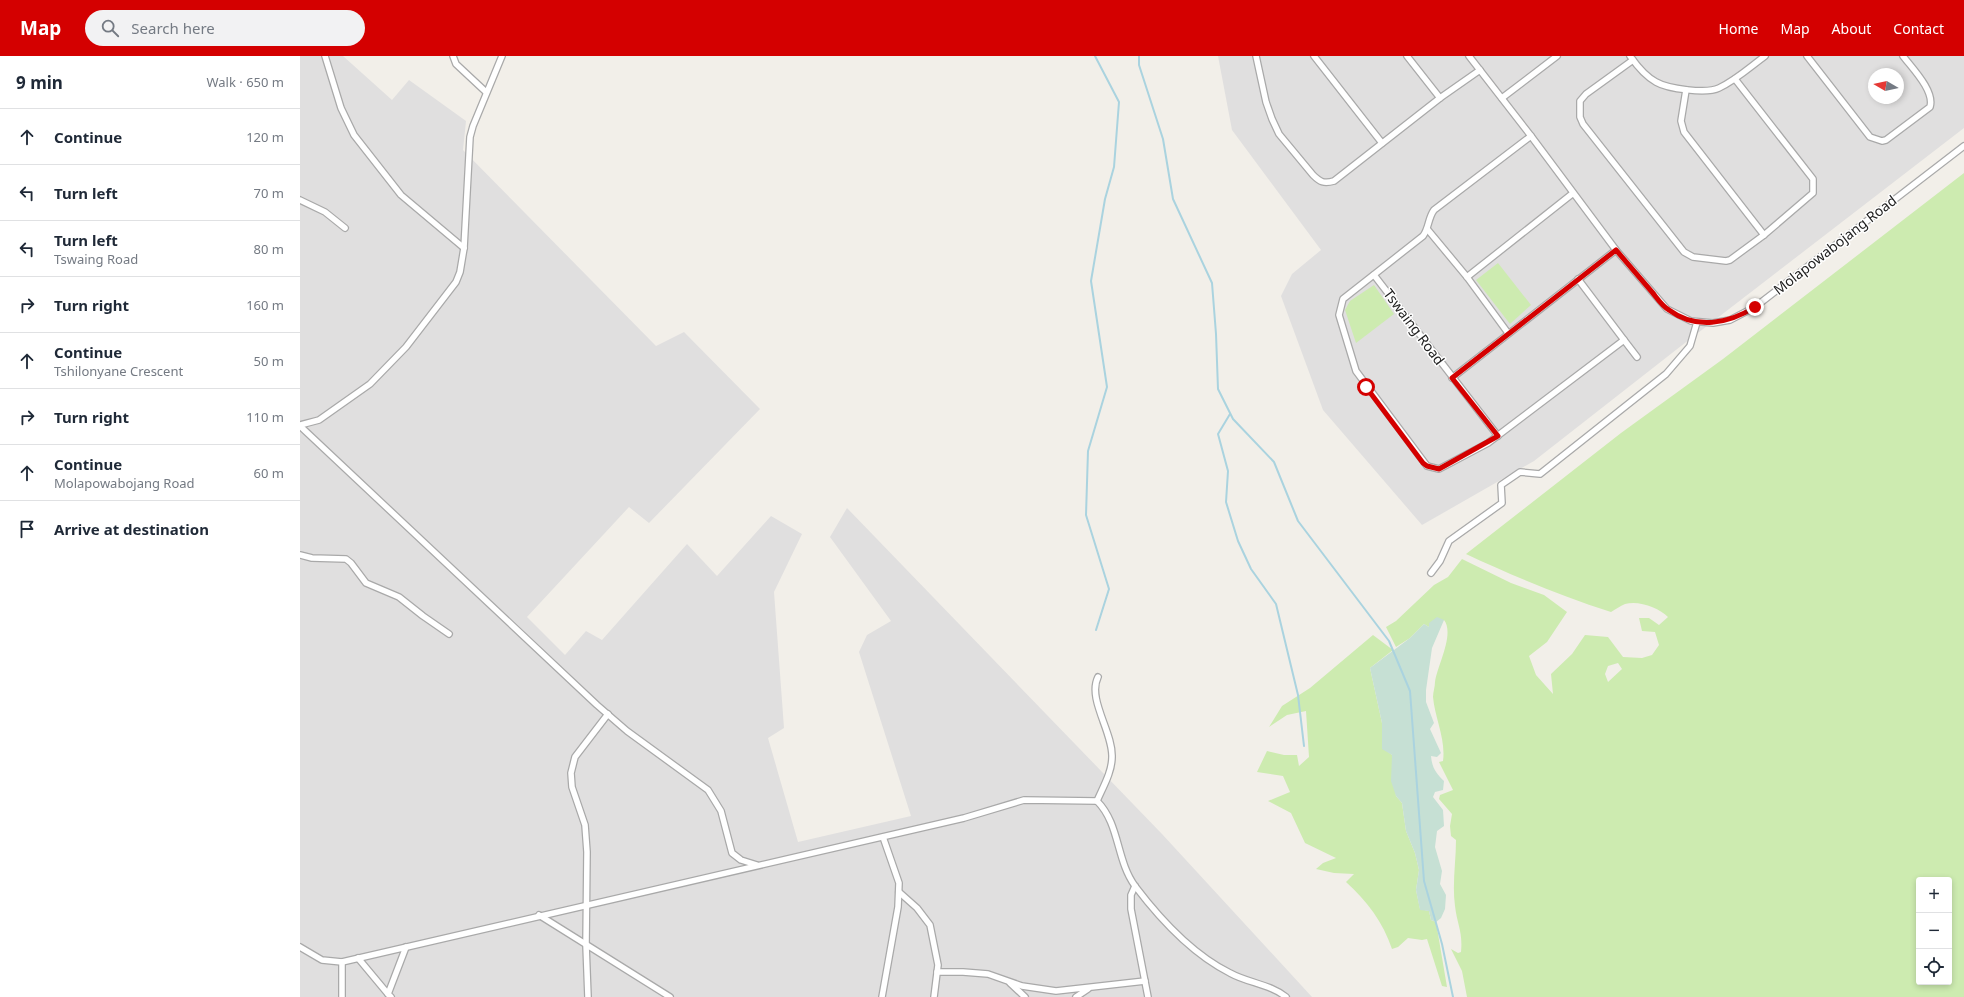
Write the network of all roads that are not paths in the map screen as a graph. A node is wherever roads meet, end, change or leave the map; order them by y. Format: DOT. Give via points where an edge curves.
graph roads {
  1 [pos="325,56"];
  2 [pos="453,56"];
  3 [pos="502,56"];
  4 [pos="1256,56"];
  5 [pos="1314,56"];
  6 [pos="1407,56"];
  7 [pos="1469,56"];
  8 [pos="1557,56"];
  9 [pos="1765,56"];
  10 [pos="1807,56"];
  11 [pos="1903,56"];
  12 [pos="1632,58"];
  13 [pos="1480,70"];
  14 [pos="1735,79"];
  15 [pos="1686,90"];
  16 [pos="486,92"];
  17 [pos="1440,98"];
  18 [pos="1502,98"];
  19 [pos="1531,136"];
  20 [pos="1382,143"];
  21 [pos="1964,146"];
  22 [pos="1572,194"];
  23 [pos="300,200"];
  24 [pos="345,228"];
  25 [pos="1428,230"];
  26 [pos="1764,235"];
  27 [pos="464,248"];
  28 [pos="1616,250"];
  29 [pos="1374,275"];
  30 [pos="1467,277"];
  31 [pos="1578,279"];
  32 [pos="1697,322"];
  33 [pos="1508,333"];
  34 [pos="1624,340"];
  35 [pos="1637,357"];
  36 [pos="1452,378"];
  37 [pos="300,426"];
  38 [pos="1498,436"];
  39 [pos="300,555"];
  40 [pos="1431,573"];
  41 [pos="449,634"];
  42 [pos="1098,677"];
  43 [pos="608,714"];
  44 [pos="1097,800"];
  45 [pos="883,837"];
  46 [pos="758,866"];
  47 [pos="1135,886"];
  48 [pos="899,892"];
  49 [pos="586,905"];
  50 [pos="539,916"];
  51 [pos="586,945"];
  52 [pos="300,947"];
  53 [pos="406,947"];
  54 [pos="358,958"];
  55 [pos="342,962"];
  56 [pos="937,972"];
  57 [pos="1145,981"];
  58 [pos="1008,982"];
  59 [pos="1089,989"];
  60 [pos="389,996"];
  61 [pos="342,997"];
  62 [pos="588,997"];
  63 [pos="670,997"];
  64 [pos="882,997"];
  65 [pos="934,997"];
  66 [pos="1025,997"];
  67 [pos="1076,997"];
  68 [pos="1148,997"];
  69 [pos="1286,997"];
  1 -- 27 [label="street" via="341,108 354,135 401,195"];
  2 -- 16 [label="street" via="456,64"];
  3 -- 16 [label="street"];
  4 -- 20 [label="street" via="1266,102 1279,134 1318,181 1334,181"];
  5 -- 20 [label="street"];
  6 -- 17 [label="street"];
  7 -- 13 [label="street"];
  8 -- 18 [label="street"];
  9 -- 14 [label="street"];
  10 -- 11 [label="street" via="1870,137 1882,141 1930,107 1931,103 1929,91"];
  12 -- 15 [label="street" via="1655,82 1662,86"];
  12 -- 26 [label="street" via="1580,101 1580,117 1583,124 1688,255 1726,261"];
  13 -- 17 [label="street"];
  13 -- 18 [label="street"];
  14 -- 15 [label="street" via="1714,90"];
  14 -- 26 [label="street" via="1813,179 1815,186 1810,198"];
  15 -- 26 [label="street" via="1681,121 1684,132"];
  16 -- 27 [label="street" via="470,137"];
  17 -- 20 [label="street"];
  18 -- 19 [label="street"];
  19 -- 22 [label="street"];
  19 -- 25 [label="street" via="1434,210 1430,216"];
  21 -- 32 [label="street, Molapowabojang Road" via="1755,307 1730,320"];
  22 -- 28 [label="street"];
  22 -- 30 [label="street"];
  23 -- 24 [label="street" via="325,212"];
  25 -- 29 [label="street"];
  25 -- 30 [label="street"];
  27 -- 37 [label="street" via="456,282 406,347 370,384 319,420"];
  28 -- 31 [label="street"];
  28 -- 32 [label="street" via="1667,309"];
  29 -- 36 [label="street, Tswaing Road"];
  29 -- 38 [label="street" via="1343,299 1339,315 1360,378 1423,463 1439,469"];
  30 -- 33 [label="street"];
  31 -- 33 [label="street"];
  31 -- 34 [label="street"];
  32 -- 40 [label="street" via="1690,346 1666,374 1540,474 1520,472 1501,485 1502,503 1449,541"];
  33 -- 36 [label="street"];
  34 -- 35 [label="street"];
  34 -- 38 [label="street"];
  36 -- 38 [label="street, Tswaing Road"];
  37 -- 43 [label="street"];
  39 -- 41 [label="street" via="346,560 366,583 399,597"];
  42 -- 44 [label="street" via="1095,691 1110,738 1112,757 1109,772"];
  43 -- 46 [label="street" via="708,790 721,811 732,853 741,860"];
  43 -- 49 [label="street" via="575,757 570,773 585,825"];
  44 -- 45 [label="street" via="1024,800 964,818"];
  44 -- 47 [label="street" via="1112,824 1128,876"];
  45 -- 46 [label="street"];
  45 -- 48 [label="street" via="899,883"];
  46 -- 49 [label="street"];
  47 -- 57 [label="street" via="1131,895 1131,909"];
  47 -- 69 [label="street" via="1186,944 1232,974 1256,982"];
  48 -- 56 [label="street" via="917,908 930,925 938,965"];
  48 -- 64 [label="street"];
  49 -- 50 [label="street"];
  49 -- 51 [label="street"];
  50 -- 51 [label="street"];
  50 -- 53 [label="street"];
  51 -- 62 [label="street"];
  51 -- 63 [label="street"];
  52 -- 55 [label="street" via="322,960"];
  53 -- 54 [label="street"];
  53 -- 60 [label="street"];
  54 -- 55 [label="street"];
  54 -- 60 [label="street"];
  55 -- 61 [label="street"];
  56 -- 58 [label="street" via="988,974"];
  56 -- 65 [label="street"];
  57 -- 59 [label="street"];
  57 -- 68 [label="street"];
  58 -- 59 [label="street" via="1056,991"];
  58 -- 66 [label="street"];
  59 -- 67 [label="street"];
}
